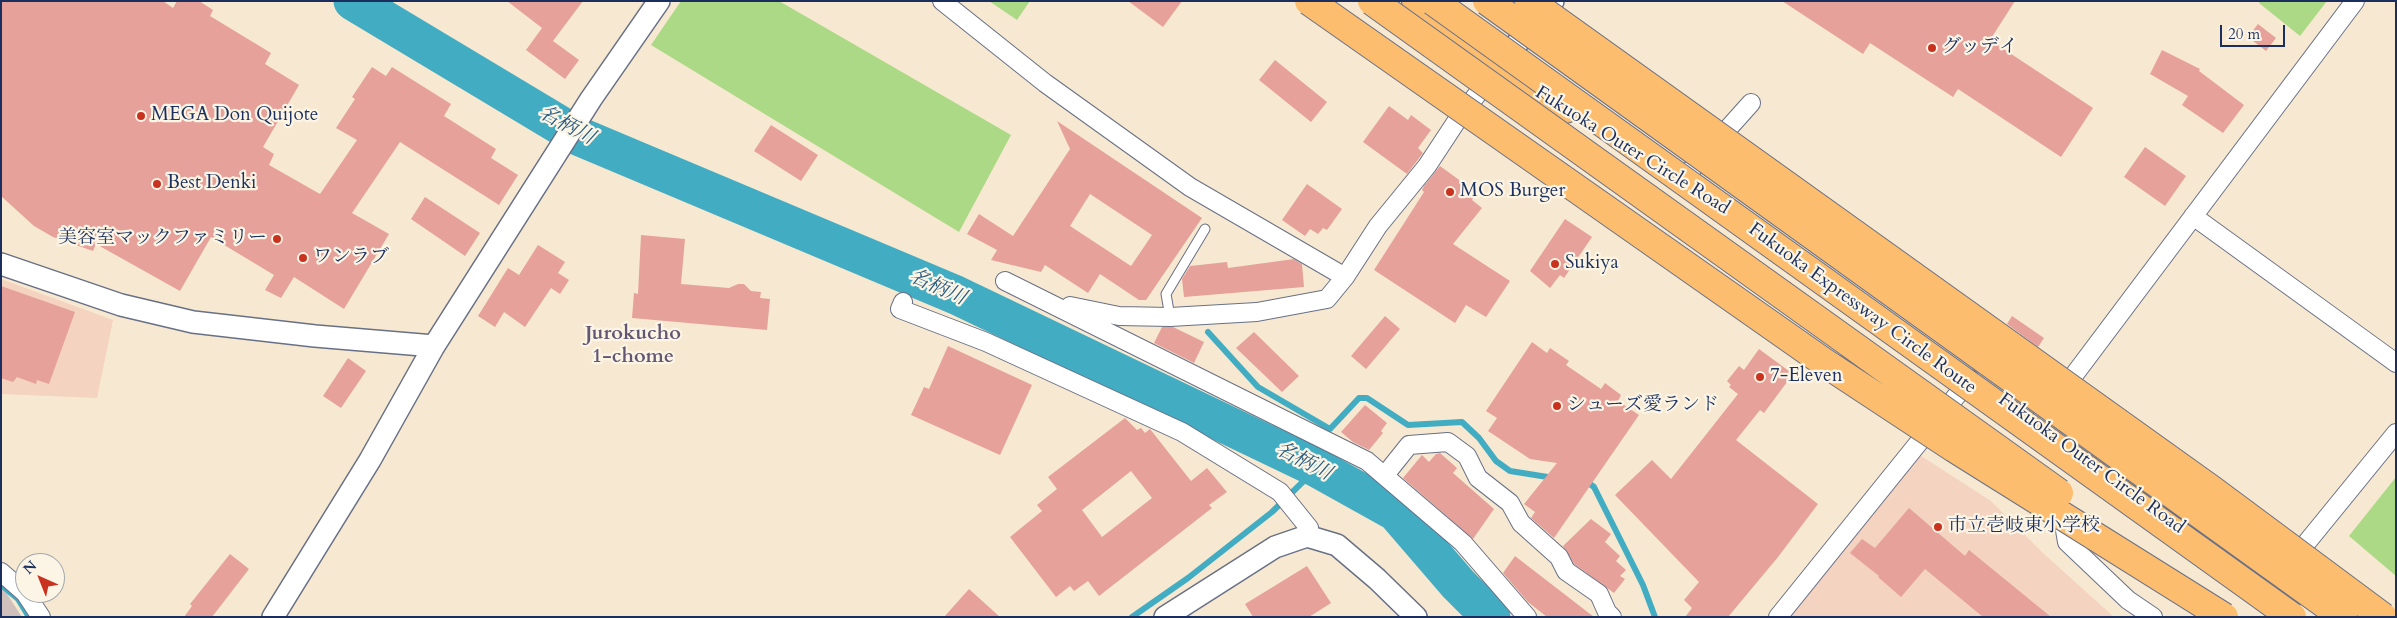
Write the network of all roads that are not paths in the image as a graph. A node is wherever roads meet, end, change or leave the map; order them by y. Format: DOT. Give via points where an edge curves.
graph roads {
  1 [pos="659,1"];
  2 [pos="942,1"];
  3 [pos="1309,1"];
  4 [pos="1372,1"];
  5 [pos="1382,1"];
  6 [pos="1416,1"];
  7 [pos="1433,1"];
  8 [pos="1487,1"];
  9 [pos="1529,1"];
  10 [pos="1553,1"];
  11 [pos="2355,1"];
  12 [pos="1497,68"];
  13 [pos="1751,103"];
  14 [pos="1683,179"];
  15 [pos="2193,216"];
  16 [pos="1205,229"];
  17 [pos="1,264"];
  18 [pos="1345,277"];
  19 [pos="1006,281"];
  20 [pos="1045,300"];
  21 [pos="902,302"];
  22 [pos="1170,317"];
  23 [pos="434,346"];
  24 [pos="2396,363"];
  25 [pos="1970,379"];
  26 [pos="1939,415"];
  27 [pos="2038,423"];
  28 [pos="2396,433"];
  29 [pos="1385,475"];
  30 [pos="2059,497"];
  31 [pos="1307,536"];
  32 [pos="1,572"];
  33 [pos="15,584"];
  34 [pos="2271,591"];
  35 [pos="32,603"];
  36 [pos="41,617"];
  37 [pos="273,617"];
  38 [pos="1165,617"];
  39 [pos="1416,617"];
  40 [pos="1528,617"];
  41 [pos="1612,617"];
  42 [pos="1778,617"];
  43 [pos="2153,617"];
  44 [pos="2224,617"];
  45 [pos="2229,617"];
  46 [pos="2292,617"];
  47 [pos="2306,617"];
  48 [pos="2344,617"];
  49 [pos="2383,617"];
  1 -- 23 [label="street" via="591,99"];
  2 -- 18 [label="street" via="1044,83 1190,188"];
  3 -- 44 [label="highway, bridge" via="1825,363"];
  4 -- 45 [label="highway, bridge"];
  5 -- 12 [label="highway, Fukuoka Outer Circle Road"];
  6 -- 12 [label="highway, Fukuoka Outer Circle Road"];
  7 -- 46 [label="highway, Fukuoka Expressway Circle Route, bridge"];
  8 -- 48 [label="highway, Fukuoka Expressway Circle Route, bridge"];
  9 -- 49 [label="highway, bridge" via="2212,490"];
  10 -- 12 [label="street"];
  11 -- 15 [label="street"];
  12 -- 14 [label="highway, Fukuoka Outer Circle Road"];
  12 -- 18 [label="street" via="1427,166 1378,226"];
  12 -- 26 [label="highway, Fukuoka Outer Circle Road" via="1878,372"];
  13 -- 14 [label="street"];
  14 -- 25 [label="highway, Fukuoka Outer Circle Road"];
  15 -- 24 [label="street"];
  15 -- 27 [label="street"];
  16 -- 22 [label="lane" via="1166,294"];
  17 -- 23 [label="street" via="121,305 193,322"];
  18 -- 22 [label="street" via="1328,299 1256,312"];
  19 -- 20 [label="street"];
  20 -- 22 [label="street" via="1119,316"];
  20 -- 29 [label="street" via="1367,461"];
  21 -- 31 [label="street" via="900,309 986,342 1182,432 1286,498 1309,528"];
  23 -- 37 [label="street" via="370,460"];
  25 -- 26 [label="street"];
  25 -- 27 [label="highway, Fukuoka Outer Circle Road"];
  26 -- 30 [label="highway, Fukuoka Outer Circle Road"];
  26 -- 42 [label="street"];
  27 -- 34 [label="highway, Fukuoka Outer Circle Road" via="2165,518"];
  28 -- 34 [label="street" via="2308,540"];
  29 -- 40 [label="street" via="1463,542"];
  29 -- 41 [label="street" via="1409,445 1448,442 1467,456 1478,478 1510,503 1521,523 1559,557 1566,571 1599,594"];
  30 -- 43 [label="street" via="2067,542 2128,600"];
  30 -- 45 [label="highway, Fukuoka Outer Circle Road"];
  31 -- 38 [label="street" via="1275,547"];
  31 -- 39 [label="street" via="1337,545"];
  32 -- 33 [label="street"];
  34 -- 47 [label="highway, Fukuoka Outer Circle Road"];
  35 -- 36 [label="street"];
}
